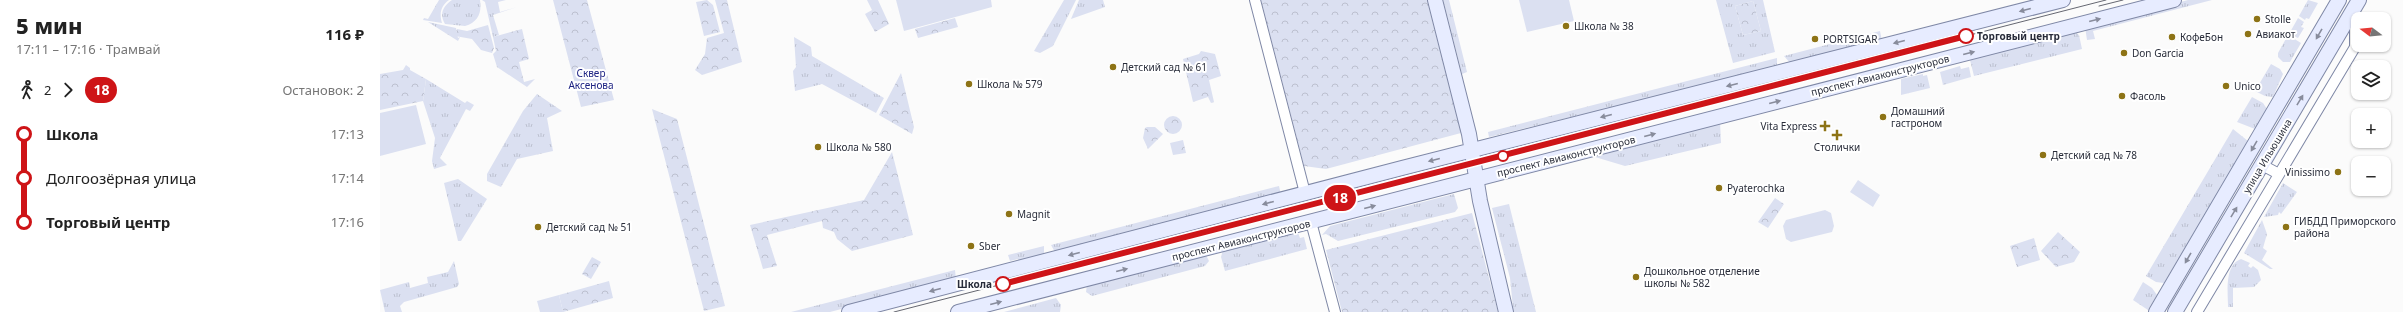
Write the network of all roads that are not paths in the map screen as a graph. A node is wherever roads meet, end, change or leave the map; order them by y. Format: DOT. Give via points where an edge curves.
graph roads {
  1 [pos="1255,0"];
  2 [pos="1435,0"];
  3 [pos="2063,0"];
  4 [pos="2174,0"];
  5 [pos="2339,0"];
  6 [pos="2357,4"];
  7 [pos="1472,150"];
  8 [pos="2262,165"];
  9 [pos="2279,174"];
  10 [pos="1476,179"];
  11 [pos="1305,193"];
  12 [pos="1312,222"];
  13 [pos="849,312"];
  14 [pos="958,312"];
  15 [pos="1335,312"];
  16 [pos="1506,312"];
  17 [pos="2156,312"];
  18 [pos="2175,312"];
  19 [pos="2197,312"];
  1 -- 11 [label="street"];
  2 -- 7 [label="street"];
  3 -- 7 [label="street, one-way"];
  10 -- 4 [label="street, проспект Авиаконструкторов, one-way"];
  5 -- 17 [label="street, улица Ильюшина, one-way"];
  8 -- 6 [label="street, улица Ильюшина, one-way"];
  6 -- 9 [label="street" via="2355,47"];
  7 -- 10 [label="street"];
  7 -- 11 [label="street, one-way"];
  8 -- 9 [label="street"];
  18 -- 8 [label="street, улица Ильюшина, one-way"];
  9 -- 19 [label="street"];
  12 -- 10 [label="street, проспект Авиаконструкторов, one-way"];
  10 -- 16 [label="street"];
  11 -- 13 [label="street, one-way"];
  14 -- 12 [label="street, проспект Авиаконструкторов, one-way"];
  12 -- 15 [label="street"];
}
